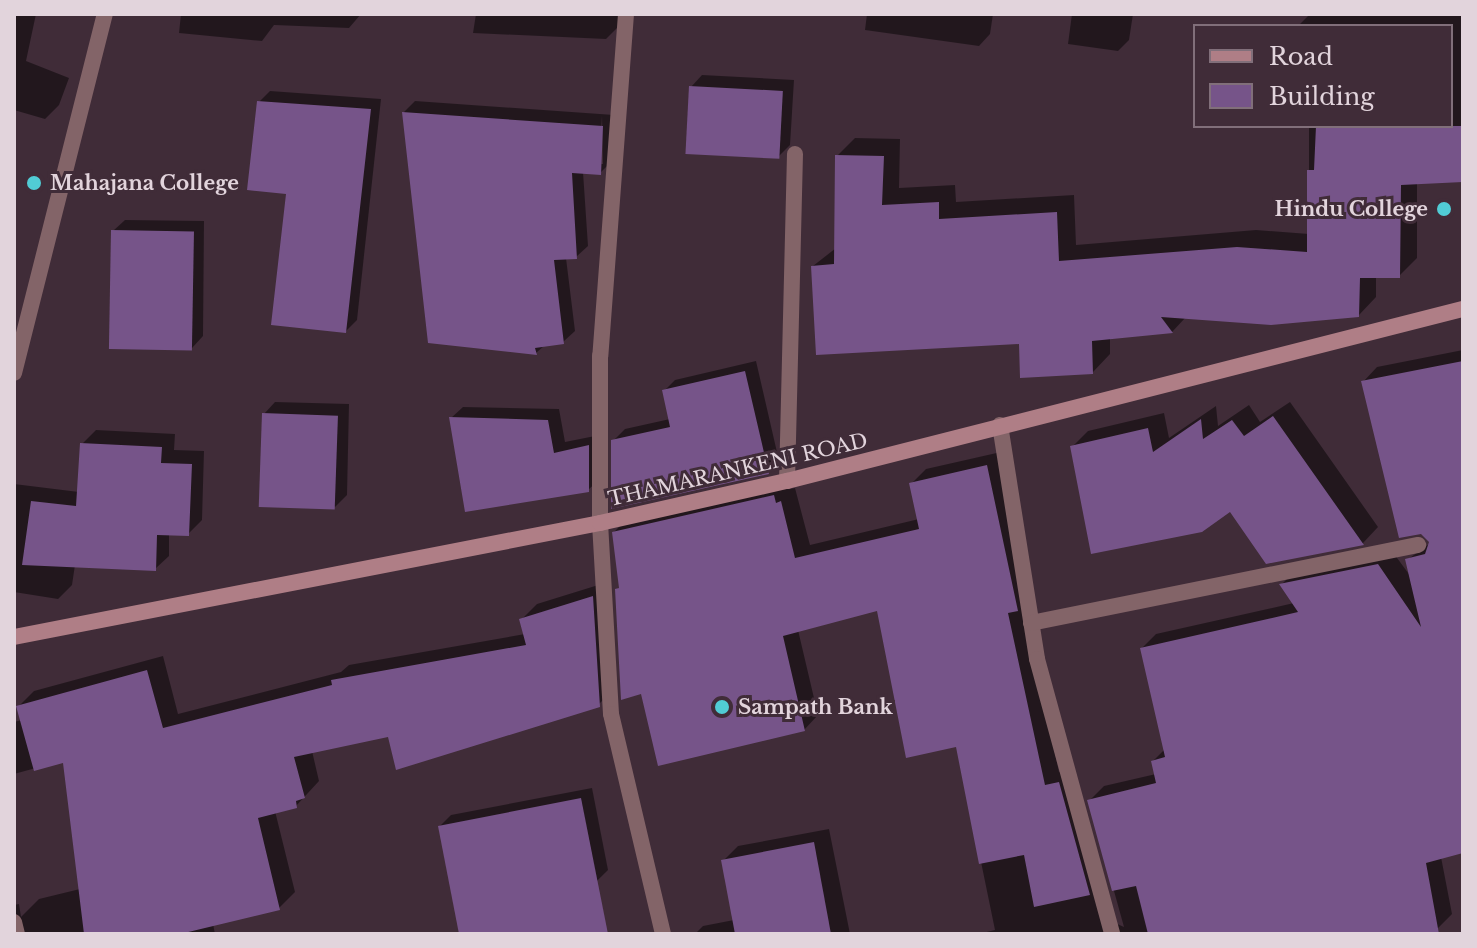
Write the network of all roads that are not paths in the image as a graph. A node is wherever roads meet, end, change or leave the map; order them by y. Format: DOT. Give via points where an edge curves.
graph roads {
  1 [pos="105,14"];
  2 [pos="626,14"];
  3 [pos="795,154"];
  4 [pos="1463,309"];
  5 [pos="14,373"];
  6 [pos="1000,425"];
  7 [pos="787,481"];
  8 [pos="600,523"];
  9 [pos="1418,545"];
  10 [pos="1031,623"];
  11 [pos="14,637"];
  12 [pos="14,922"];
  13 [pos="17,934"];
  14 [pos="663,934"];
  15 [pos="1112,934"];
  1 -- 5 [label="street"];
  2 -- 8 [label="street" via="600,356"];
  3 -- 7 [label="street"];
  4 -- 6 [label="street, THAMARANKENI ROAD"];
  6 -- 7 [label="street, THAMARANKENI ROAD"];
  6 -- 10 [label="street"];
  7 -- 8 [label="street, THAMARANKENI ROAD"];
  8 -- 11 [label="street, THAMARANKENI ROAD"];
  8 -- 14 [label="street" via="611,714"];
  9 -- 10 [label="street"];
  10 -- 15 [label="street"];
  12 -- 13 [label="street"];
}
